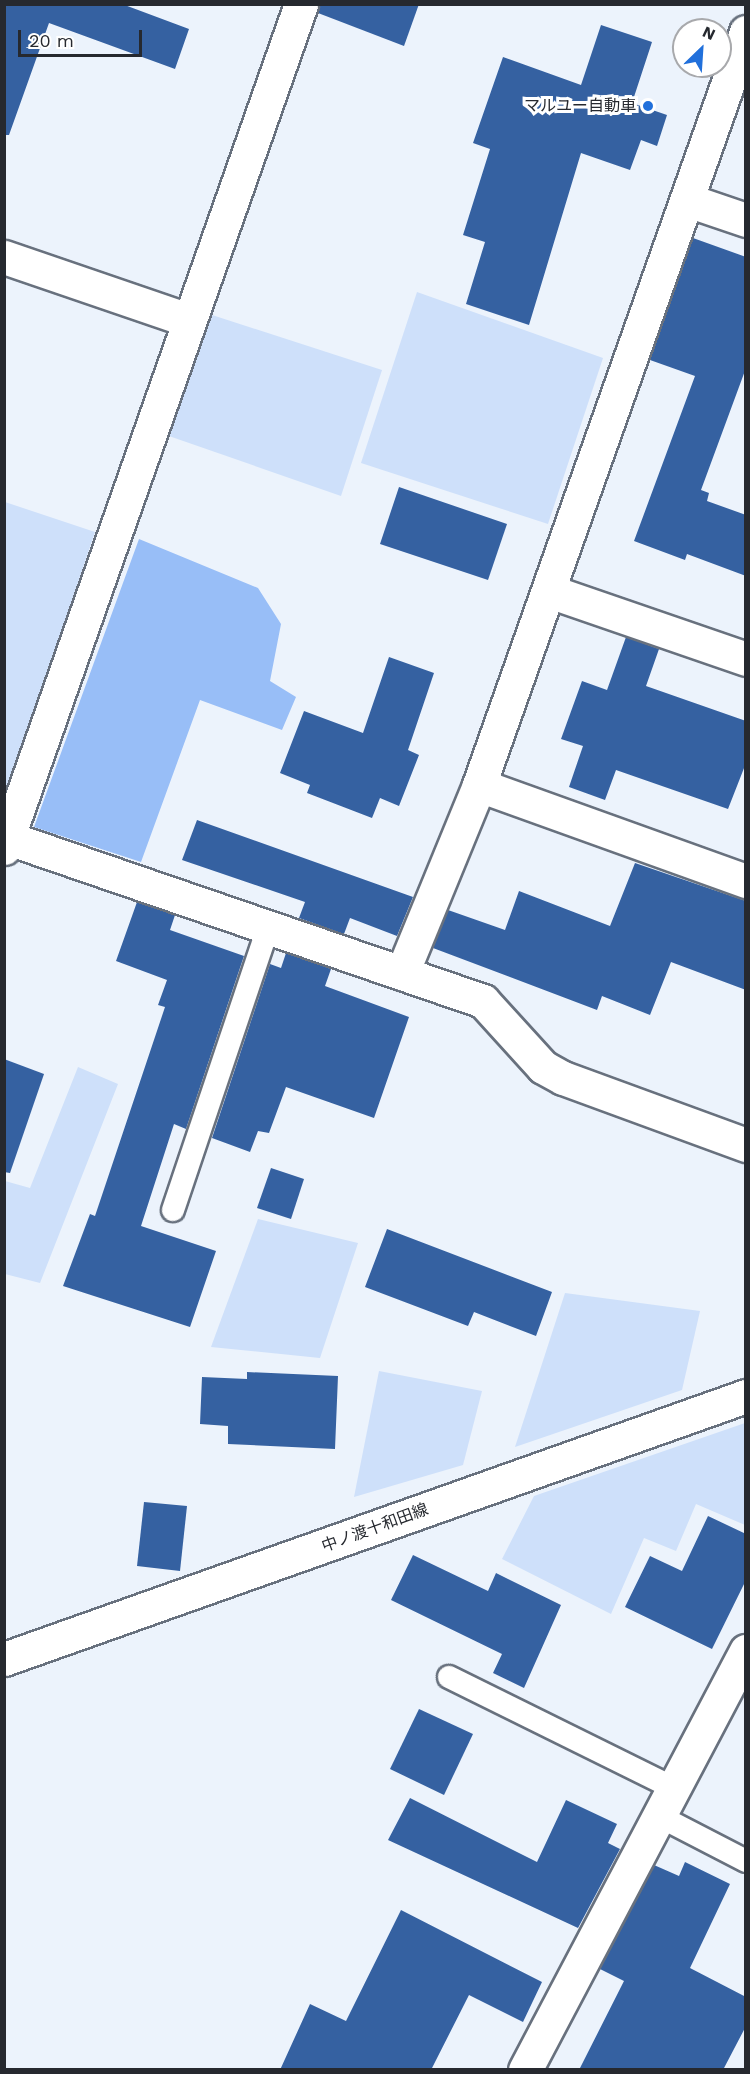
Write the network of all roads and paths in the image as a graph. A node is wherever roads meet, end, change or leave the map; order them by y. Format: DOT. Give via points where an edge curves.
graph roads {
  1 [pos="301,4"];
  2 [pos="746,32"];
  3 [pos="687,200"];
  4 [pos="746,220"];
  5 [pos="4,257"];
  6 [pos="188,320"];
  7 [pos="549,591"];
  8 [pos="746,659"];
  9 [pos="479,785"];
  10 [pos="6,843"];
  11 [pos="746,881"];
  12 [pos="268,928"];
  13 [pos="402,973"];
  14 [pos="746,1145"];
  15 [pos="173,1210"];
  16 [pos="746,1396"];
  17 [pos="746,1651"];
  18 [pos="4,1659"];
  19 [pos="449,1677"];
  20 [pos="666,1802"];
  21 [pos="746,1861"];
  22 [pos="525,2070"];
  1 -- 6 [label="street"];
  2 -- 3 [label="street"];
  3 -- 4 [label="street"];
  3 -- 7 [label="street"];
  5 -- 6 [label="street"];
  6 -- 10 [label="street"];
  7 -- 8 [label="street"];
  7 -- 9 [label="street"];
  9 -- 11 [label="street"];
  9 -- 13 [label="street"];
  10 -- 12 [label="street"];
  12 -- 13 [label="street"];
  12 -- 15 [label="lane"];
  13 -- 14 [label="street" via="483,1001 543,1067 563,1078"];
  16 -- 18 [label="street, 中ノ渡十和田線"];
  17 -- 20 [label="street"];
  19 -- 20 [label="lane"];
  20 -- 21 [label="lane"];
  20 -- 22 [label="street"];
}
